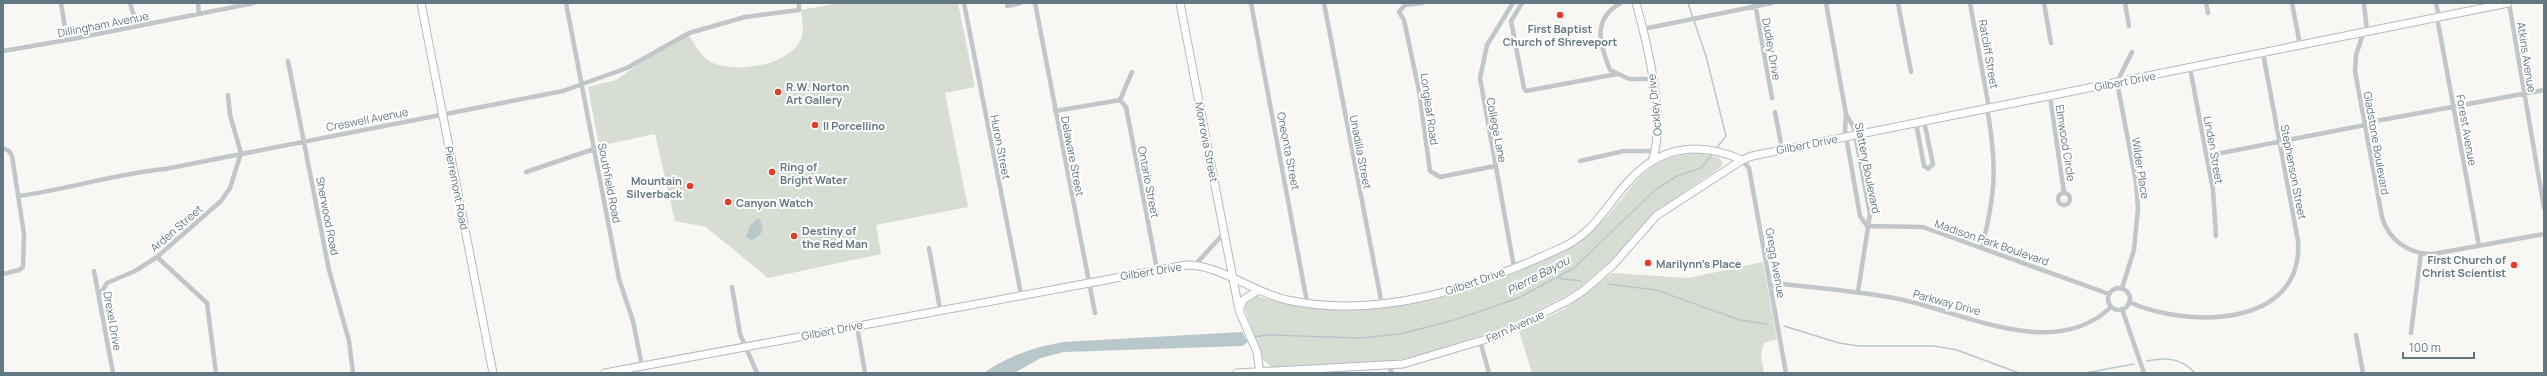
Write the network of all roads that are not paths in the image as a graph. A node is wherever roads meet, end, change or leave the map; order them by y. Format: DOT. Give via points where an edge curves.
graph roads {
  1 [pos="61,3"];
  2 [pos="130,3"];
  3 [pos="198,3"];
  4 [pos="254,3"];
  5 [pos="422,3"];
  6 [pos="566,3"];
  7 [pos="798,3"];
  8 [pos="964,3"];
  9 [pos="1021,3"];
  10 [pos="1035,3"];
  11 [pos="1180,3"];
  12 [pos="1251,3"];
  13 [pos="1324,3"];
  14 [pos="1422,3"];
  15 [pos="1513,3"];
  16 [pos="1522,3"];
  17 [pos="1612,3"];
  18 [pos="1621,3"];
  19 [pos="1636,3"];
  20 [pos="1772,3"];
  21 [pos="1826,3"];
  22 [pos="1898,3"];
  23 [pos="1970,3"];
  24 [pos="2044,3"];
  25 [pos="2125,3"];
  26 [pos="2206,3"];
  27 [pos="2292,3"];
  28 [pos="2364,3"];
  29 [pos="2436,3"];
  30 [pos="2508,3"];
  31 [pos="244,4"];
  32 [pos="1755,5"];
  33 [pos="1007,6"];
  34 [pos="1607,12"];
  35 [pos="2208,13"];
  36 [pos="199,14"];
  37 [pos="2438,17"];
  38 [pos="137,26"];
  39 [pos="2129,26"];
  40 [pos="1643,29"];
  41 [pos="2366,31"];
  42 [pos="67,40"];
  43 [pos="2051,44"];
  44 [pos="2300,45"];
  45 [pos="3,50"];
  46 [pos="2132,52"];
  47 [pos="2263,53"];
  48 [pos="288,61"];
  49 [pos="2190,68"];
  50 [pos="1132,72"];
  51 [pos="1911,72"];
  52 [pos="1617,74"];
  53 [pos="1652,79"];
  54 [pos="2117,82"];
  55 [pos="582,84"];
  56 [pos="2544,90"];
  57 [pos="2523,94"];
  58 [pos="228,95"];
  59 [pos="2050,96"];
  60 [pos="1772,98"];
  61 [pos="1120,100"];
  62 [pos="2453,107"];
  63 [pos="1988,108"];
  64 [pos="1055,111"];
  65 [pos="1775,112"];
  66 [pos="443,113"];
  67 [pos="1846,114"];
  68 [pos="1924,121"];
  69 [pos="1916,123"];
  70 [pos="2365,124"];
  71 [pos="1855,135"];
  72 [pos="1846,137"];
  73 [pos="305,140"];
  74 [pos="2280,142"];
  75 [pos="3,148"];
  76 [pos="594,149"];
  77 [pos="1782,149"];
  78 [pos="1656,152"];
  79 [pos="240,153"];
  80 [pos="2206,156"];
  81 [pos="1742,160"];
  82 [pos="1580,161"];
  83 [pos="1652,161"];
  84 [pos="1495,166"];
  85 [pos="526,172"];
  86 [pos="2064,193"];
  87 [pos="19,196"];
  88 [pos="2544,208"];
  89 [pos="1867,226"];
  90 [pos="1225,232"];
  91 [pos="2544,234"];
  92 [pos="2216,236"];
  93 [pos="2479,246"];
  94 [pos="1982,247"];
  95 [pos="929,248"];
  96 [pos="2421,253"];
  97 [pos="157,257"];
  98 [pos="1195,265"];
  99 [pos="1514,267"];
  100 [pos="1157,269"];
  101 [pos="94,271"];
  102 [pos="3,274"];
  103 [pos="1234,280"];
  104 [pos="1088,282"];
  105 [pos="732,286"];
  106 [pos="1771,286"];
  107 [pos="2122,288"];
  108 [pos="1258,291"];
  109 [pos="1858,292"];
  110 [pos="100,294"];
  111 [pos="1020,294"];
  112 [pos="2109,294"];
  113 [pos="1307,302"];
  114 [pos="2129,302"];
  115 [pos="1382,305"];
  116 [pos="2111,307"];
  117 [pos="2122,309"];
  118 [pos="940,310"];
  119 [pos="1095,313"];
  120 [pos="1240,313"];
  121 [pos="857,326"];
  122 [pos="2411,333"];
  123 [pos="2356,335"];
  124 [pos="1480,341"];
  125 [pos="745,346"];
  126 [pos="642,366"];
  127 [pos="1391,370"];
  128 [pos="1327,371"];
  129 [pos="1260,372"];
  130 [pos="113,373"];
  131 [pos="216,373"];
  132 [pos="353,373"];
  133 [pos="493,373"];
  134 [pos="605,373"];
  135 [pos="757,373"];
  136 [pos="865,373"];
  137 [pos="1237,373"];
  138 [pos="1489,373"];
  139 [pos="1786,373"];
  140 [pos="2144,373"];
  141 [pos="2363,373"];
  1 -- 42 [label="street"];
  2 -- 38 [label="street"];
  3 -- 36 [label="street"];
  4 -- 31 [label="street, Dillingham Avenue"];
  5 -- 66 [label="street, Pierremont Road"];
  6 -- 55 [label="street, Southfield Road"];
  7 -- 55 [label="street, Creswell Avenue" via="799,10 745,17 696,31 669,42 622,70"];
  8 -- 111 [label="street, Huron Street"];
  9 -- 33 [label="street"];
  10 -- 64 [label="street, Delaware Street"];
  11 -- 90 [label="street, Monrovia Street"];
  12 -- 113 [label="street, Oneonta Street"];
  13 -- 115 [label="street, Unadilla Street"];
  14 -- 84 [label="street, Longleaf Road" via="1405,4 1399,12 1404,20 1417,78 1430,171 1443,177"];
  15 -- 84 [label="street, College Lane" via="1487,45 1480,66 1480,89"];
  16 -- 52 [label="street" via="1511,21 1526,91"];
  17 -- 34 [label="street"];
  18 -- 34 [label="street"];
  19 -- 40 [label="street, Ockley Drive"];
  20 -- 32 [label="street"];
  21 -- 67 [label="street, Slattery Boulevard"];
  22 -- 51 [label="street"];
  23 -- 63 [label="street, Ratcliff Street"];
  24 -- 43 [label="street"];
  25 -- 39 [label="street"];
  26 -- 35 [label="street"];
  27 -- 44 [label="street"];
  28 -- 41 [label="street, Gladstone Boulevard"];
  29 -- 37 [label="street, Forest Avenue"];
  30 -- 37 [label="street, Gilbert Drive"];
  30 -- 57 [label="street, Atkins Avenue"];
  31 -- 36 [label="street, Dillingham Avenue"];
  32 -- 40 [label="street"];
  32 -- 60 [label="street, Dudley Drive"];
  34 -- 52 [label="street" via="1600,26 1602,43 1610,70"];
  36 -- 38 [label="street, Dillingham Avenue"];
  37 -- 41 [label="street, Gilbert Drive"];
  37 -- 62 [label="street, Forest Avenue"];
  38 -- 42 [label="street, Dillingham Avenue"];
  40 -- 53 [label="street, Ockley Drive"];
  41 -- 44 [label="street, Gilbert Drive"];
  41 -- 70 [label="street, Gladstone Boulevard" via="2354,63"];
  42 -- 45 [label="street, Dillingham Avenue"];
  44 -- 47 [label="street, Gilbert Drive"];
  46 -- 54 [label="street"];
  47 -- 49 [label="street, Gilbert Drive"];
  47 -- 74 [label="street, Stephenson Street"];
  48 -- 73 [label="street, Sherwood Road"];
  49 -- 54 [label="street, Gilbert Drive"];
  49 -- 80 [label="street, Linden Street"];
  50 -- 61 [label="street"];
  52 -- 53 [label="street" via="1629,79"];
  53 -- 78 [label="street, Ockley Drive" via="1658,130"];
  54 -- 59 [label="street, Gilbert Drive"];
  54 -- 107 [label="street, Wilder Place" via="2136,182 2138,208 2134,250"];
  55 -- 66 [label="street, Creswell Avenue" via="563,91"];
  55 -- 76 [label="street, Southfield Road"];
  56 -- 57 [label="street"];
  57 -- 62 [label="street"];
  57 -- 88 [label="street, Atkins Avenue"];
  58 -- 79 [label="street" via="230,115"];
  59 -- 63 [label="street, Gilbert Drive"];
  59 -- 86 [label="street, Elmwood Circle"];
  61 -- 64 [label="street"];
  61 -- 100 [label="street, Ontario Street" via="1126,107"];
  62 -- 70 [label="street"];
  62 -- 93 [label="street, Forest Avenue"];
  63 -- 68 [label="street, Gilbert Drive"];
  63 -- 94 [label="street, Ratcliff Street" via="1995,180"];
  64 -- 104 [label="street, Delaware Street"];
  65 -- 77 [label="street"];
  66 -- 73 [label="street, Creswell Avenue"];
  66 -- 133 [label="street, Pierremont Road"];
  67 -- 71 [label="street, Slattery Boulevard"];
  67 -- 72 [label="street, Slattery Boulevard"];
  68 -- 69 [label="street, Gilbert Drive"];
  68 -- 69 [label="street" via="1933,164 1928,169 1924,166"];
  69 -- 71 [label="street, Gilbert Drive"];
  70 -- 74 [label="street"];
  70 -- 96 [label="street, Gladstone Boulevard" via="2384,223 2393,238 2408,249"];
  71 -- 72 [label="street, Gilbert Drive"];
  71 -- 89 [label="street, Slattery Boulevard" via="1870,214"];
  72 -- 77 [label="street, Gilbert Drive"];
  72 -- 89 [label="street, Slattery Boulevard" via="1860,216"];
  73 -- 79 [label="street, Creswell Avenue"];
  73 -- 132 [label="street, Sherwood Road" via="329,270 350,341"];
  74 -- 80 [label="street"];
  74 -- 114 [label="street, Stephenson Street" via="2299,252 2294,276 2284,292 2259,308 2219,316 2172,315 2148,310"];
  75 -- 87 [label="street" via="9,150 12,156"];
  76 -- 85 [label="street"];
  76 -- 126 [label="street, Southfield Road" via="620,279 633,321"];
  77 -- 81 [label="street, Gilbert Drive"];
  78 -- 82 [label="street" via="1624,151"];
  78 -- 83 [label="street, Ockley Drive"];
  79 -- 87 [label="street, Creswell Avenue"];
  79 -- 97 [label="street, Arden Street" via="232,184 225,196"];
  80 -- 92 [label="street, Linden Street" via="2214,199"];
  81 -- 83 [label="street" via="1711,151 1675,150"];
  81 -- 106 [label="street, Gregg Avenue" via="1749,168"];
  81 -- 124 [label="street, Fern Avenue" via="1656,216 1614,265 1583,291 1514,329"];
  83 -- 99 [label="street, Gilbert Drive" via="1626,184 1601,219 1584,234 1564,246"];
  84 -- 99 [label="street, College Lane"];
  87 -- 102 [label="street" via="24,234 24,264 20,270"];
  89 -- 94 [label="street, Madison Park Boulevard" via="1917,226"];
  89 -- 109 [label="street, Slattery Boulevard"];
  90 -- 98 [label="street"];
  90 -- 103 [label="street, Monrovia Street"];
  91 -- 93 [label="street"];
  93 -- 96 [label="street" via="2433,254"];
  94 -- 112 [label="street, Madison Park Boulevard"];
  95 -- 118 [label="street"];
  96 -- 122 [label="street"];
  97 -- 110 [label="street, Arden Street" via="135,271 107,283"];
  97 -- 131 [label="street" via="207,303"];
  98 -- 100 [label="street, Gilbert Drive"];
  98 -- 103 [label="street, Gilbert Drive" via="1214,270"];
  99 -- 115 [label="street, Gilbert Drive" via="1431,296"];
  100 -- 104 [label="street, Gilbert Drive"];
  101 -- 110 [label="street, Drexel Drive"];
  103 -- 108 [label="street, Gilbert Drive"];
  103 -- 120 [label="street"];
  104 -- 111 [label="street, Gilbert Drive"];
  104 -- 119 [label="street, Delaware Street"];
  105 -- 125 [label="street" via="740,334"];
  106 -- 109 [label="street, Parkway Drive" via="1782,284"];
  106 -- 139 [label="street, Gregg Avenue"];
  107 -- 112 [label="street" via="2114,289"];
  107 -- 114 [label="street" via="2128,293"];
  108 -- 113 [label="street, Gilbert Drive" via="1288,300"];
  108 -- 120 [label="street" via="1243,300"];
  109 -- 116 [label="street, Parkway Drive" via="1895,298 2037,333 2076,329 2100,318"];
  110 -- 130 [label="street, Drexel Drive"];
  111 -- 118 [label="street, Gilbert Drive"];
  112 -- 116 [label="street" via="2108,302"];
  113 -- 115 [label="street, Gilbert Drive" via="1329,306"];
  114 -- 117 [label="street"];
  116 -- 117 [label="street"];
  117 -- 140 [label="street"];
  118 -- 121 [label="street, Gilbert Drive"];
  120 -- 129 [label="street" via="1256,352"];
  121 -- 125 [label="street, Gilbert Drive"];
  121 -- 136 [label="street"];
  123 -- 141 [label="street"];
  124 -- 127 [label="street, Fern Avenue"];
  124 -- 138 [label="street"];
  125 -- 126 [label="street, Gilbert Drive"];
  125 -- 135 [label="street"];
  126 -- 134 [label="street, Gilbert Drive"];
  127 -- 128 [label="street, Fern Avenue"];
  128 -- 129 [label="street, Fern Avenue"];
  129 -- 137 [label="street, Fern Avenue"];
}
